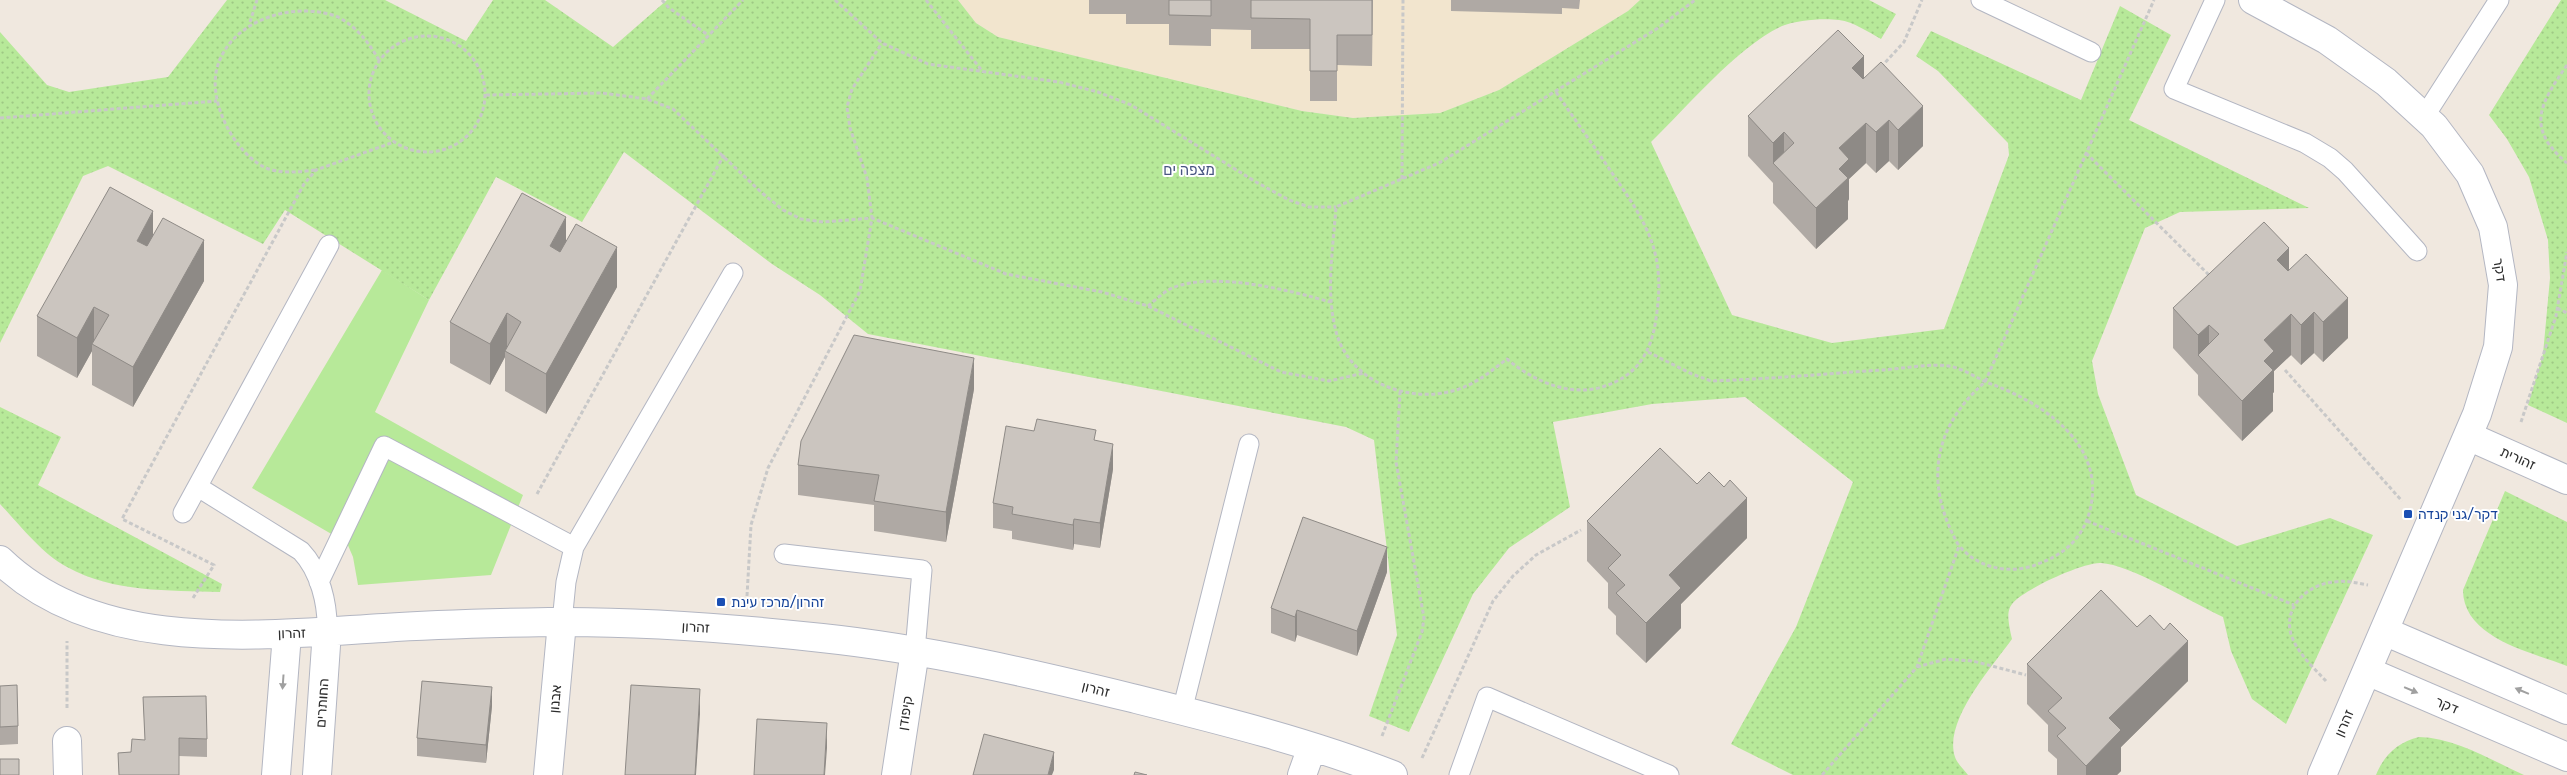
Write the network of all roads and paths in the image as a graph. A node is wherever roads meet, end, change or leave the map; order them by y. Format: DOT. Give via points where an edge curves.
graph roads {
  1 [pos="256,0"];
  2 [pos="662,0"];
  3 [pos="742,0"];
  4 [pos="834,0"];
  5 [pos="926,0"];
  6 [pos="1403,0"];
  7 [pos="1695,0"];
  8 [pos="1922,0"];
  9 [pos="1980,0"];
  10 [pos="2154,0"];
  11 [pos="2215,0"];
  12 [pos="2253,0"];
  13 [pos="2499,0"];
  14 [pos="250,22"];
  15 [pos="708,35"];
  16 [pos="882,43"];
  17 [pos="2091,52"];
  18 [pos="379,60"];
  19 [pos="2567,65"];
  20 [pos="983,73"];
  21 [pos="1876,73"];
  22 [pos="1556,92"];
  23 [pos="486,95"];
  24 [pos="647,99"];
  25 [pos="217,101"];
  26 [pos="2424,117"];
  27 [pos="0,118"];
  28 [pos="2086,153"];
  29 [pos="724,155"];
  30 [pos="2567,164"];
  31 [pos="316,170"];
  32 [pos="1402,179"];
  33 [pos="1336,207"];
  34 [pos="872,218"];
  35 [pos="329,246"];
  36 [pos="2417,251"];
  37 [pos="2567,252"];
  38 [pos="733,272"];
  39 [pos="2215,282"];
  40 [pos="1330,302"];
  41 [pos="1148,306"];
  42 [pos="2557,308"];
  43 [pos="2567,313"];
  44 [pos="1648,352"];
  45 [pos="2285,370"];
  46 [pos="1364,373"];
  47 [pos="1985,382"];
  48 [pos="1400,392"];
  49 [pos="2468,436"];
  50 [pos="1249,444"];
  51 [pos="2510,454"];
  52 [pos="2567,480"];
  53 [pos="198,487"];
  54 [pos="183,514"];
  55 [pos="522,519"];
  56 [pos="2087,521"];
  57 [pos="1581,530"];
  58 [pos="2428,530"];
  59 [pos="1959,546"];
  60 [pos="574,547"];
  61 [pos="784,554"];
  62 [pos="0,560"];
  63 [pos="319,582"];
  64 [pos="2400,593"];
  65 [pos="67,605"];
  66 [pos="2294,605"];
  67 [pos="562,622"];
  68 [pos="745,630"];
  69 [pos="327,631"];
  70 [pos="2384,631"];
  71 [pos="287,634"];
  72 [pos="915,652"];
  73 [pos="1917,667"];
  74 [pos="2367,671"];
  75 [pos="2026,675"];
  76 [pos="2351,708"];
  77 [pos="2567,710"];
  78 [pos="1182,711"];
  79 [pos="67,741"];
  80 [pos="1312,747"];
  81 [pos="2567,757"];
  82 [pos="1419,766"];
  83 [pos="1381,771"];
  84 [pos="68,775"];
  85 [pos="276,775"];
  86 [pos="317,775"];
  87 [pos="548,775"];
  88 [pos="896,775"];
  89 [pos="1302,775"];
  90 [pos="1459,775"];
  91 [pos="1669,775"];
  92 [pos="1822,775"];
  93 [pos="2322,775"];
  1 -- 14 [label="path"];
  2 -- 15 [label="path"];
  3 -- 15 [label="path"];
  4 -- 16 [label="path"];
  5 -- 20 [label="path"];
  6 -- 32 [label="path"];
  7 -- 22 [label="path" via="1658,28"];
  8 -- 21 [label="path" via="1904,42"];
  9 -- 17 [label="lane"];
  10 -- 28 [label="path"];
  11 -- 36 [label="lane" via="2174,88 2305,143 2330,158"];
  12 -- 26 [label="street, דקר" via="2327,40 2386,82"];
  13 -- 26 [label="lane"];
  14 -- 18 [label="path" via="278,11 307,8 337,16 362,33"];
  14 -- 25 [label="path" via="229,42 216,69"];
  15 -- 24 [label="path"];
  16 -- 20 [label="path" via="928,64"];
  16 -- 34 [label="path" via="852,89 847,107 850,128 867,178"];
  18 -- 23 [label="path" via="406,40 428,36 451,40 477,62 484,78"];
  18 -- 23 [label="path" via="370,87 373,116 394,142 415,151 438,152 460,143 476,128"];
  19 -- 30 [label="path" via="2546,95 2540,118 2543,137"];
  20 -- 33 [label="path" via="1059,82 1098,92 1131,105 1289,200 1309,207"];
  22 -- 32 [label="path" via="1439,163"];
  22 -- 44 [label="path" via="1634,204 1650,237 1659,291"];
  23 -- 24 [label="path" via="602,93"];
  24 -- 29 [label="path" via="672,109"];
  25 -- 27 [label="path"];
  25 -- 31 [label="path" via="232,137 254,161 281,172"];
  26 -- 49 [label="street, דקר" via="2470,174 2493,228 2503,285 2498,347"];
  28 -- 39 [label="path"];
  28 -- 47 [label="path"];
  29 -- 34 [label="path" via="762,193 801,219 823,222"];
  29 -- 55 [label="path"];
  32 -- 33 [label="path"];
  33 -- 40 [label="path"];
  34 -- 41 [label="path" via="1006,274 1102,292"];
  34 -- 68 [label="path" via="860,291 768,468 760,493 751,525"];
  35 -- 53 [label="lane"];
  37 -- 42 [label="path"];
  38 -- 60 [label="lane"];
  40 -- 41 [label="path" via="1269,286 1193,283 1172,288"];
  40 -- 46 [label="path" via="1338,337 1353,363"];
  41 -- 46 [label="path" via="1281,372 1329,381"];
  42 -- 43 [label="path"];
  42 -- 51 [label="path"];
  44 -- 47 [label="path" via="1711,381 1947,366"];
  44 -- 48 [label="path" via="1636,369 1620,381 1601,387 1560,387 1522,372 1507,359 1483,378 1456,390 1427,395"];
  45 -- 58 [label="path"];
  46 -- 48 [label="path" via="1374,382"];
  47 -- 56 [label="path" via="2015,393 2040,408 2077,441 2092,479 2093,500"];
  47 -- 59 [label="path" via="1965,399 1952,419 1938,463 1942,508"];
  48 -- 83 [label="path" via="1396,462 1424,618"];
  49 -- 51 [label="street, זהורית"];
  49 -- 58 [label="street, דקר"];
  50 -- 78 [label="lane"];
  51 -- 52 [label="street, זהורית"];
  53 -- 54 [label="lane"];
  53 -- 63 [label="lane" via="301,551 312,563"];
  55 -- 60 [label="lane"];
  55 -- 63 [label="lane" via="384,446"];
  56 -- 59 [label="path" via="2066,550 2031,567 2012,570 1992,568 1974,560"];
  56 -- 66 [label="path"];
  57 -- 82 [label="path" via="1536,555 1512,576 1493,601"];
  58 -- 64 [label="street, דקר"];
  59 -- 73 [label="path"];
  60 -- 67 [label="lane"];
  61 -- 72 [label="lane" via="922,570"];
  62 -- 65 [label="street, זהרון" via="14,574"];
  63 -- 69 [label="lane"];
  64 -- 66 [label="path" via="2351,581 2332,582 2316,586"];
  64 -- 70 [label="street, דקר"];
  65 -- 71 [label="street, זהרון" via="135,627 212,636"];
  65 -- 79 [label="path"];
  66 -- 76 [label="path" via="2289,619 2298,649"];
  67 -- 68 [label="street, זהרון"];
  67 -- 69 [label="street, זהרון"];
  67 -- 87 [label="street, אבנון"];
  68 -- 72 [label="street, זהרון"];
  69 -- 71 [label="street, זהרון"];
  69 -- 86 [label="street, החותרים"];
  70 -- 74 [label="street, דקר"];
  77 -- 70 [label="street, one-way"];
  71 -- 85 [label="street, one-way"];
  72 -- 78 [label="street, זהרון" via="1060,680"];
  72 -- 88 [label="street, קיפודן"];
  73 -- 75 [label="path" via="1946,660 1973,661"];
  73 -- 92 [label="path"];
  74 -- 76 [label="street, זהרון"];
  74 -- 81 [label="street, דקר, one-way"];
  76 -- 93 [label="street, זהרון"];
  78 -- 80 [label="street, זהרון"];
  79 -- 84 [label="street"];
  80 -- 83 [label="street, זהרון"];
  80 -- 89 [label="street"];
  90 -- 91 [label="lane" via="1488,696"];
}
